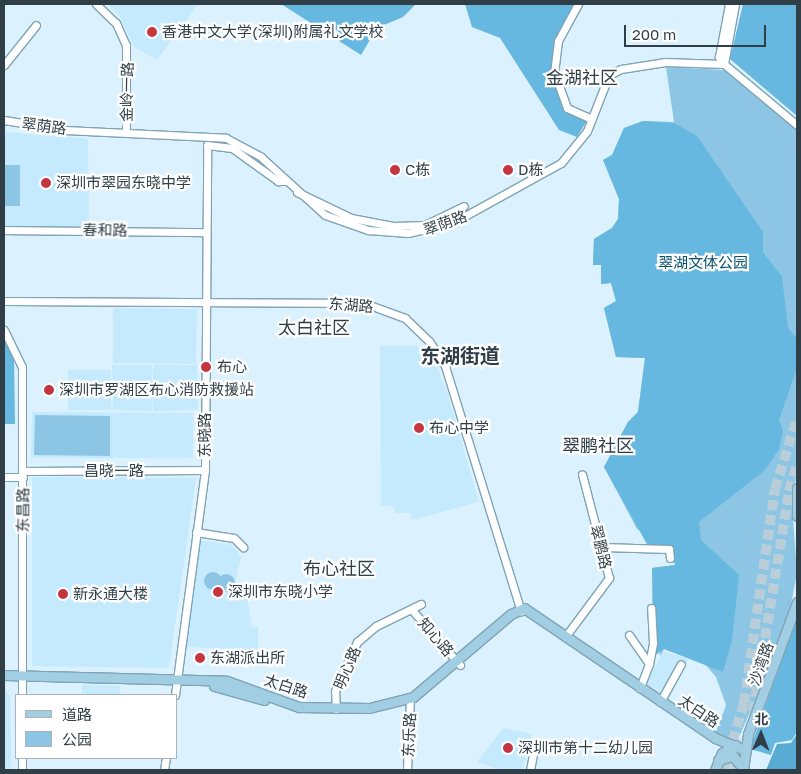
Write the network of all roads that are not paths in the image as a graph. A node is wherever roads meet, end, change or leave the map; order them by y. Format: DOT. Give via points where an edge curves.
graph roads {
  1 [pos="96,4"];
  2 [pos="578,4"];
  3 [pos="729,4"];
  4 [pos="735,4"];
  5 [pos="36,25"];
  6 [pos="724,64"];
  7 [pos="4,65"];
  8 [pos="592,119"];
  9 [pos="4,120"];
  10 [pos="797,125"];
  11 [pos="126,131"];
  12 [pos="286,182"];
  13 [pos="294,190"];
  14 [pos="464,206"];
  15 [pos="4,230"];
  16 [pos="206,232"];
  17 [pos="4,302"];
  18 [pos="205,304"];
  19 [pos="4,330"];
  20 [pos="205,470"];
  21 [pos="23,474"];
  22 [pos="582,474"];
  23 [pos="4,477"];
  24 [pos="797,488"];
  25 [pos="797,516"];
  26 [pos="196,532"];
  27 [pos="602,546"];
  28 [pos="243,547"];
  29 [pos="670,558"];
  30 [pos="797,602"];
  31 [pos="421,604"];
  32 [pos="651,608"];
  33 [pos="412,610"];
  34 [pos="521,610"];
  35 [pos="628,635"];
  36 [pos="565,637"];
  37 [pos="458,663"];
  38 [pos="649,664"];
  39 [pos="681,664"];
  40 [pos="4,675"];
  41 [pos="22,678"];
  42 [pos="4,680"];
  43 [pos="177,680"];
  44 [pos="639,690"];
  45 [pos="22,694"];
  46 [pos="175,694"];
  47 [pos="410,701"];
  48 [pos="659,703"];
  49 [pos="690,707"];
  50 [pos="336,709"];
  51 [pos="683,719"];
  52 [pos="748,734"];
  53 [pos="713,742"];
  54 [pos="730,748"];
  55 [pos="744,750"];
  56 [pos="533,754"];
  57 [pos="718,761"];
  58 [pos="743,769"];
  59 [pos="408,770"];
  60 [pos="530,770"];
  61 [pos="715,770"];
  1 -- 11 [label="street, 金岭一路" via="116,23 126,45"];
  2 -- 8 [label="street" via="558,41 554,72 567,108"];
  3 -- 6 [label="street" via="719,57"];
  4 -- 6 [label="street"];
  5 -- 7 [label="street"];
  6 -- 8 [label="street, 翠荫路" via="665,62 614,71"];
  6 -- 10 [label="street"];
  8 -- 13 [label="street, 翠荫路" via="571,153 547,173 431,231 358,228 325,216"];
  9 -- 11 [label="street, 翠荫路" via="65,130"];
  11 -- 12 [label="street, 翠荫路" via="226,138 261,157"];
  12 -- 13 [label="street, 翠荫路"];
  12 -- 16 [label="street, 东晓路" via="278,181 232,148 209,144"];
  13 -- 14 [label="street" via="341,215 392,226 425,225"];
  15 -- 16 [label="street, 春和路"];
  16 -- 18 [label="street, 东晓路"];
  17 -- 18 [label="street, 东湖路"];
  18 -- 20 [label="street, 东晓路"];
  18 -- 34 [label="street, 东湖路" via="364,303 398,314 420,331 445,366"];
  19 -- 21 [label="street, 东昌路" via="22,362"];
  20 -- 21 [label="street, 昌晓一路"];
  20 -- 26 [label="street, 东晓路"];
  21 -- 23 [label="street, 昌晓一路"];
  21 -- 41 [label="street, 东昌路"];
  22 -- 27 [label="street, 翠鹏路"];
  24 -- 25 [label="main road"];
  26 -- 28 [label="street" via="234,538"];
  26 -- 43 [label="street, 东晓路"];
  27 -- 29 [label="street" via="669,549"];
  27 -- 36 [label="street, 翠鹏路" via="607,585"];
  30 -- 52 [label="main road, 沙湾路"];
  31 -- 33 [label="street, 明心路"];
  32 -- 38 [label="street" via="654,643"];
  33 -- 37 [label="street, 知心路"];
  33 -- 50 [label="street, 明心路" via="376,626 357,642 335,691"];
  34 -- 36 [label="main road, 太白路"];
  34 -- 37 [label="main road, 太白路"];
  34 -- 44 [label="main road, 太白路"];
  35 -- 38 [label="street"];
  36 -- 44 [label="main road, 太白路"];
  37 -- 47 [label="main road, 太白路"];
  38 -- 44 [label="street"];
  39 -- 48 [label="street"];
  40 -- 41 [label="main road, 太白路"];
  41 -- 42 [label="main road, 太白路"];
  41 -- 43 [label="main road, 太白路"];
  41 -- 45 [label="street, 东昌路"];
  43 -- 46 [label="street, 东晓路"];
  43 -- 47 [label="main road, 太白路" via="232,688 294,710 366,712"];
  43 -- 50 [label="main road, 太白路" via="230,681 296,706"];
  44 -- 48 [label="main road, 太白路"];
  47 -- 50 [label="main road, 太白路"];
  47 -- 59 [label="street, 东乐路"];
  48 -- 51 [label="main road, 太白路"];
  49 -- 51 [label="street"];
  51 -- 53 [label="main road, 太白路"];
  51 -- 54 [label="main road, 太白路"];
  52 -- 54 [label="main road"];
  52 -- 55 [label="main road, 沙湾路"];
  53 -- 54 [label="main road, 太白路"];
  53 -- 57 [label="main road" via="719,748"];
  54 -- 55 [label="main road, 太白路"];
  54 -- 57 [label="main road"];
  55 -- 58 [label="main road, 沙湾路"];
  56 -- 60 [label="street"];
  57 -- 58 [label="main road" via="733,756"];
  57 -- 61 [label="main road"];
}
